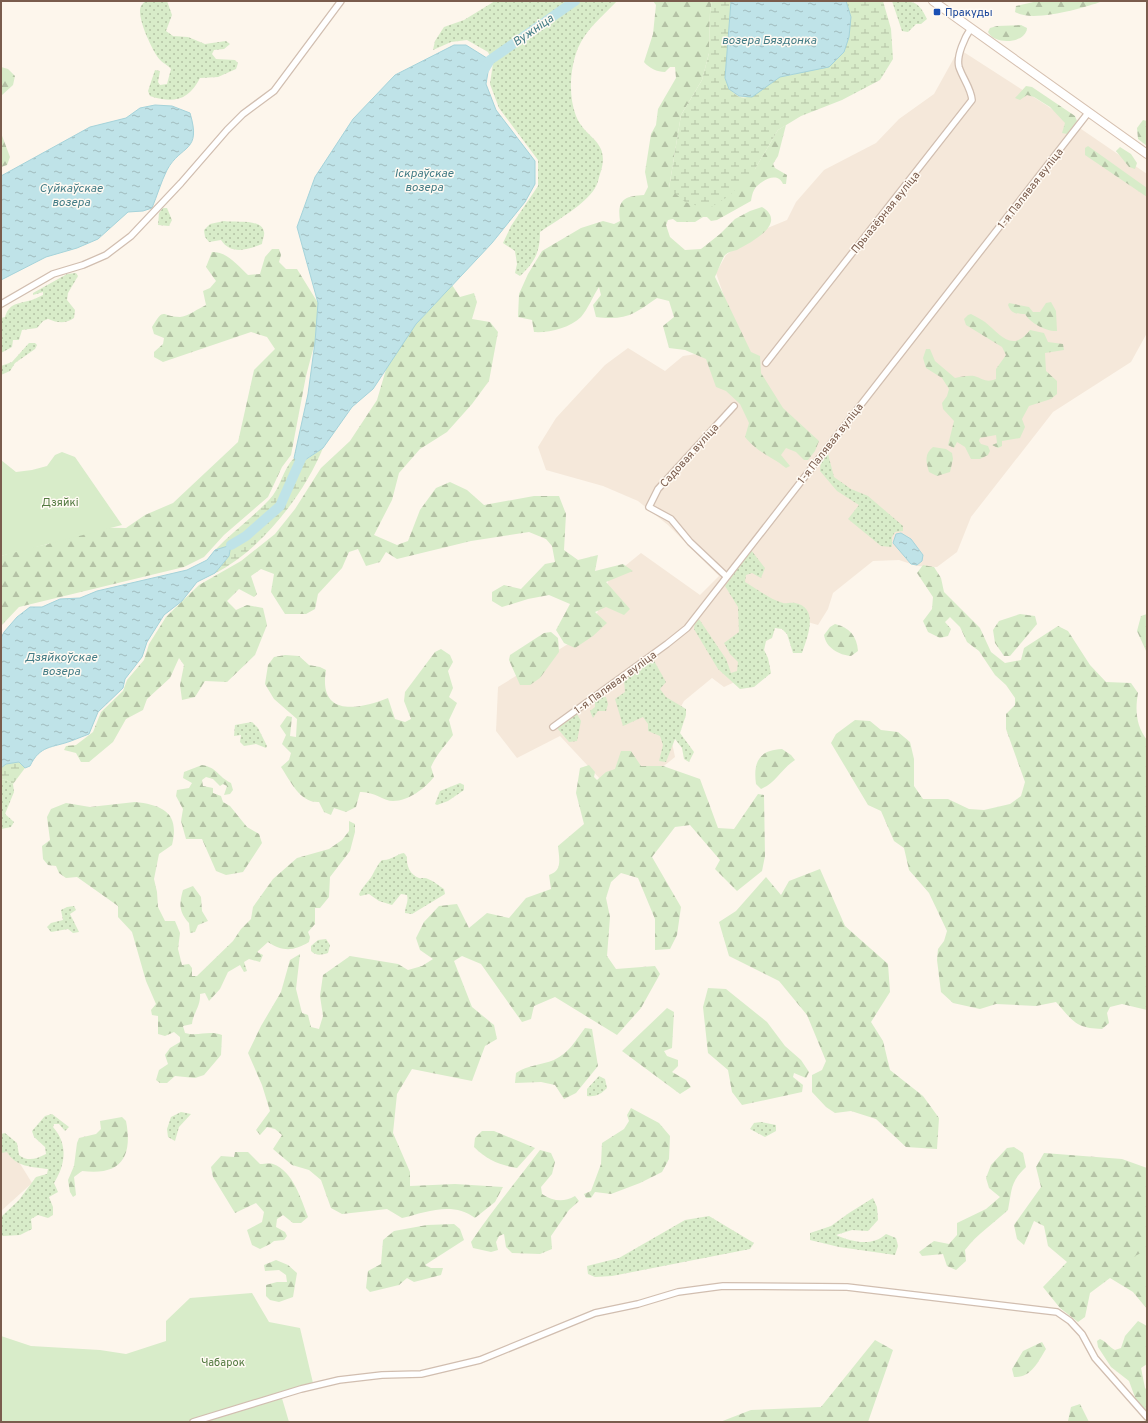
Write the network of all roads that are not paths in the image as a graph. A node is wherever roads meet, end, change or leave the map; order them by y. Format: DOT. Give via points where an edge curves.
graph roads {
  1 [pos="341,1"];
  2 [pos="933,1"];
  3 [pos="971,28"];
  4 [pos="1088,113"];
  5 [pos="1147,154"];
  6 [pos="1,304"];
  7 [pos="766,363"];
  8 [pos="734,406"];
  9 [pos="726,576"];
  10 [pos="553,727"];
  11 [pos="1147,1417"];
  12 [pos="193,1422"];
  1 -- 6 [label="street" via="274,91 243,114 227,130 131,236 106,255 54,274"];
  2 -- 3 [label="main road"];
  3 -- 4 [label="main road"];
  3 -- 7 [label="street, Прыазёрная вуліца" via="960,52 959,67 972,93 972,100"];
  4 -- 5 [label="main road"];
  4 -- 9 [label="street, 1-я Палявая вуліца"];
  8 -- 9 [label="street, Садовая вуліца" via="658,489 649,507 671,519 690,542"];
  9 -- 10 [label="street, 1-я Палявая вуліца" via="687,628"];
  11 -- 12 [label="street" via="1095,1358 1082,1334 1057,1312 847,1288 723,1286 678,1292 596,1314 480,1360 421,1374 339,1380"];
}
